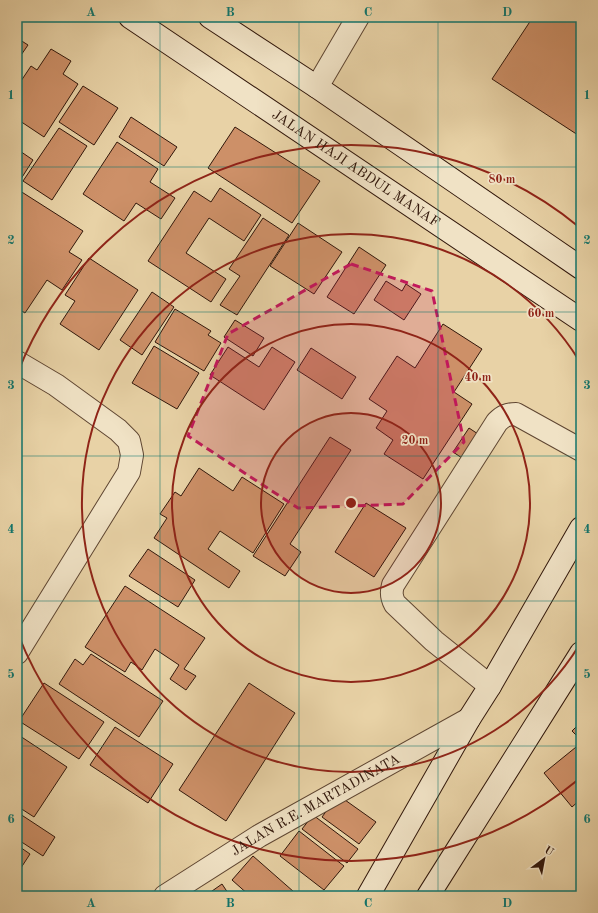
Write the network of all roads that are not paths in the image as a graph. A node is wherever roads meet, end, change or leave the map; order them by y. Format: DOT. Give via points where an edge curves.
graph roads {
  1 [pos="130,17"];
  2 [pos="210,17"];
  3 [pos="358,17"];
  4 [pos="317,86"];
  5 [pos="581,268"];
  6 [pos="581,320"];
  7 [pos="17,362"];
  8 [pos="581,450"];
  9 [pos="581,528"];
  10 [pos="17,653"];
  11 [pos="581,653"];
  12 [pos="490,686"];
  13 [pos="469,719"];
  14 [pos="165,896"];
  15 [pos="368,896"];
  16 [pos="428,896"];
  1 -- 6 [label="street, JALAN HAJI ABDUL MANAF"];
  2 -- 4 [label="street"];
  3 -- 4 [label="street"];
  4 -- 5 [label="street"];
  7 -- 10 [label="street" via="56,385 118,430 129,441 132,455 129,472"];
  8 -- 12 [label="street" via="516,414 502,417 393,585 391,592 395,604"];
  9 -- 12 [label="street"];
  11 -- 16 [label="street"];
  12 -- 13 [label="street"];
  13 -- 14 [label="street, JALAN R.E. MARTADINATA" via="259,836"];
  13 -- 15 [label="street"];
}
